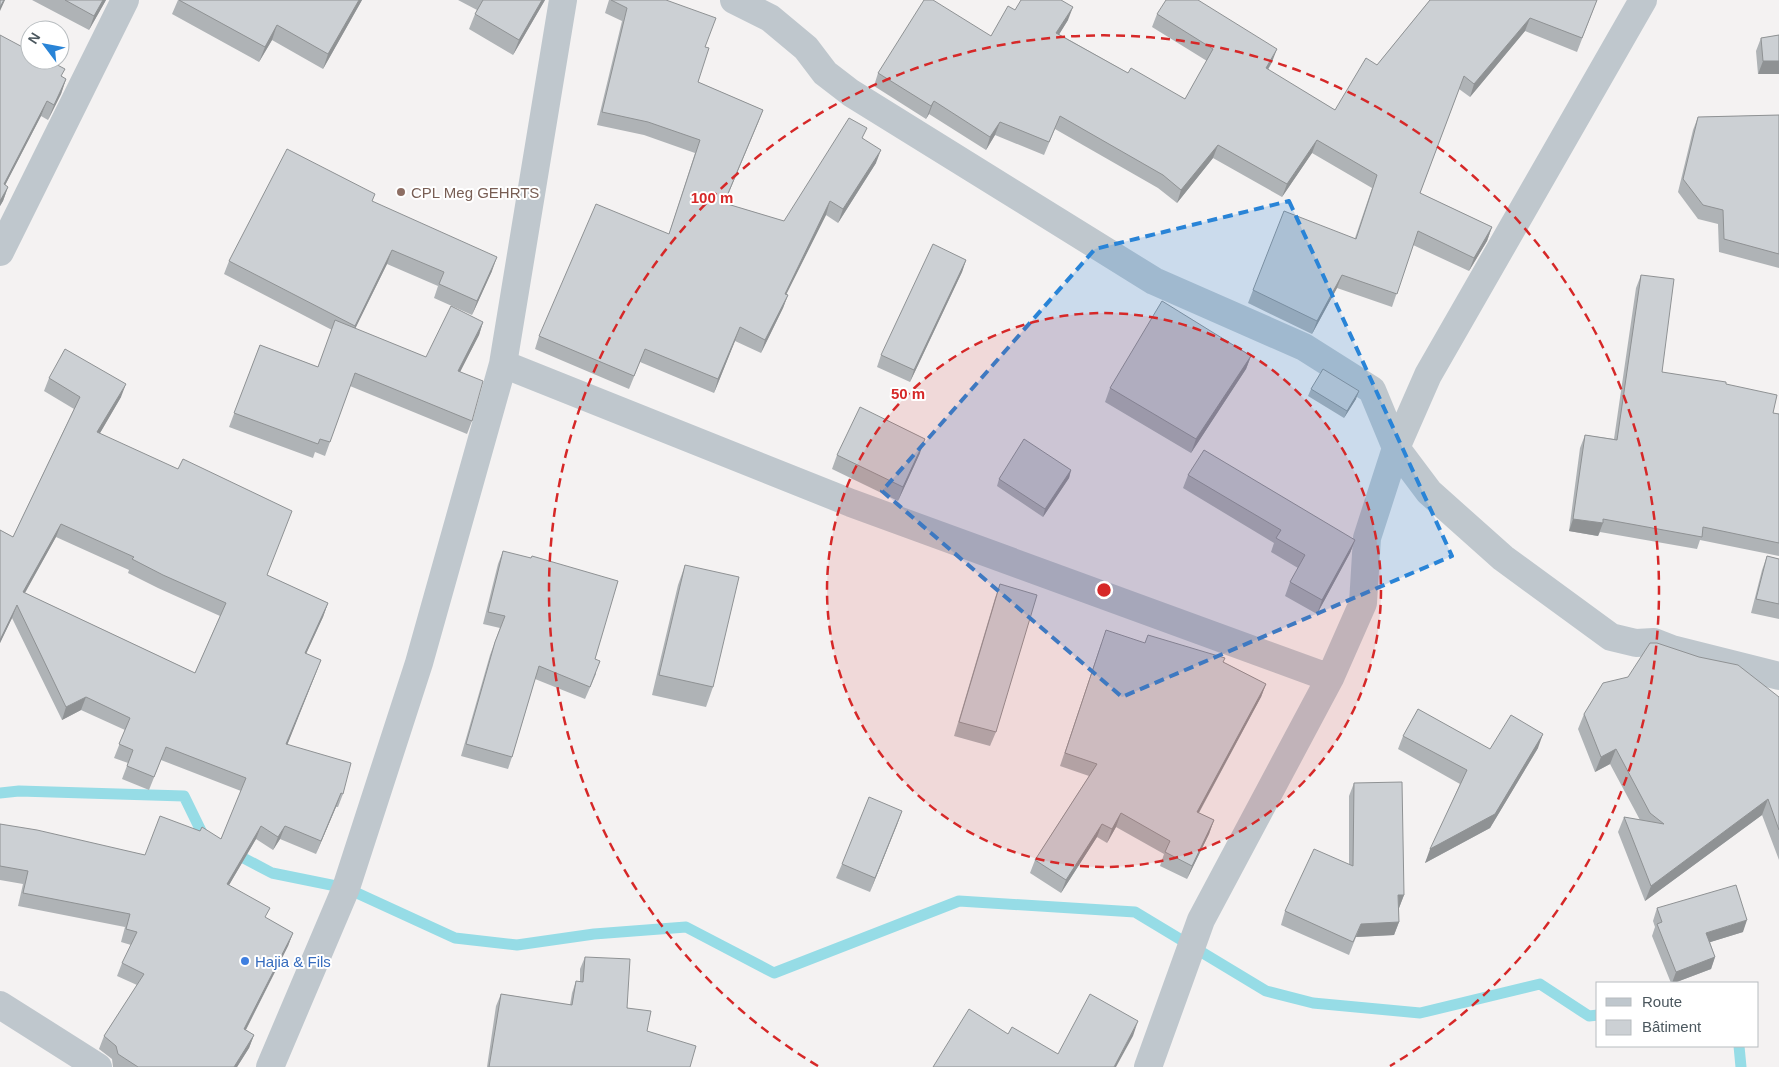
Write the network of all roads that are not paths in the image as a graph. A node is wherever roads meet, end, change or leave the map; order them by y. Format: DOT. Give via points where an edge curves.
graph roads {
  1 [pos="125,0"];
  2 [pos="563,0"];
  3 [pos="734,0"];
  4 [pos="1642,0"];
  5 [pos="0,252"];
  6 [pos="503,364"];
  7 [pos="1396,448"];
  8 [pos="1779,676"];
  9 [pos="1330,678"];
  10 [pos="0,1006"];
  11 [pos="98,1067"];
  12 [pos="270,1067"];
  13 [pos="1148,1067"];
  1 -- 5 [label="street"];
  2 -- 6 [label="street"];
  3 -- 7 [label="street" via="770,18 806,48 825,73 851,93 1154,281 1304,347 1372,390"];
  4 -- 7 [label="street" via="1428,375"];
  6 -- 9 [label="street" via="851,503"];
  6 -- 12 [label="street" via="419,663 346,888"];
  7 -- 8 [label="street" via="1429,492 1495,551 1611,637 1636,643 1654,642"];
  7 -- 9 [label="street" via="1367,538 1363,603"];
  9 -- 13 [label="street" via="1201,920"];
  10 -- 11 [label="street"];
}
